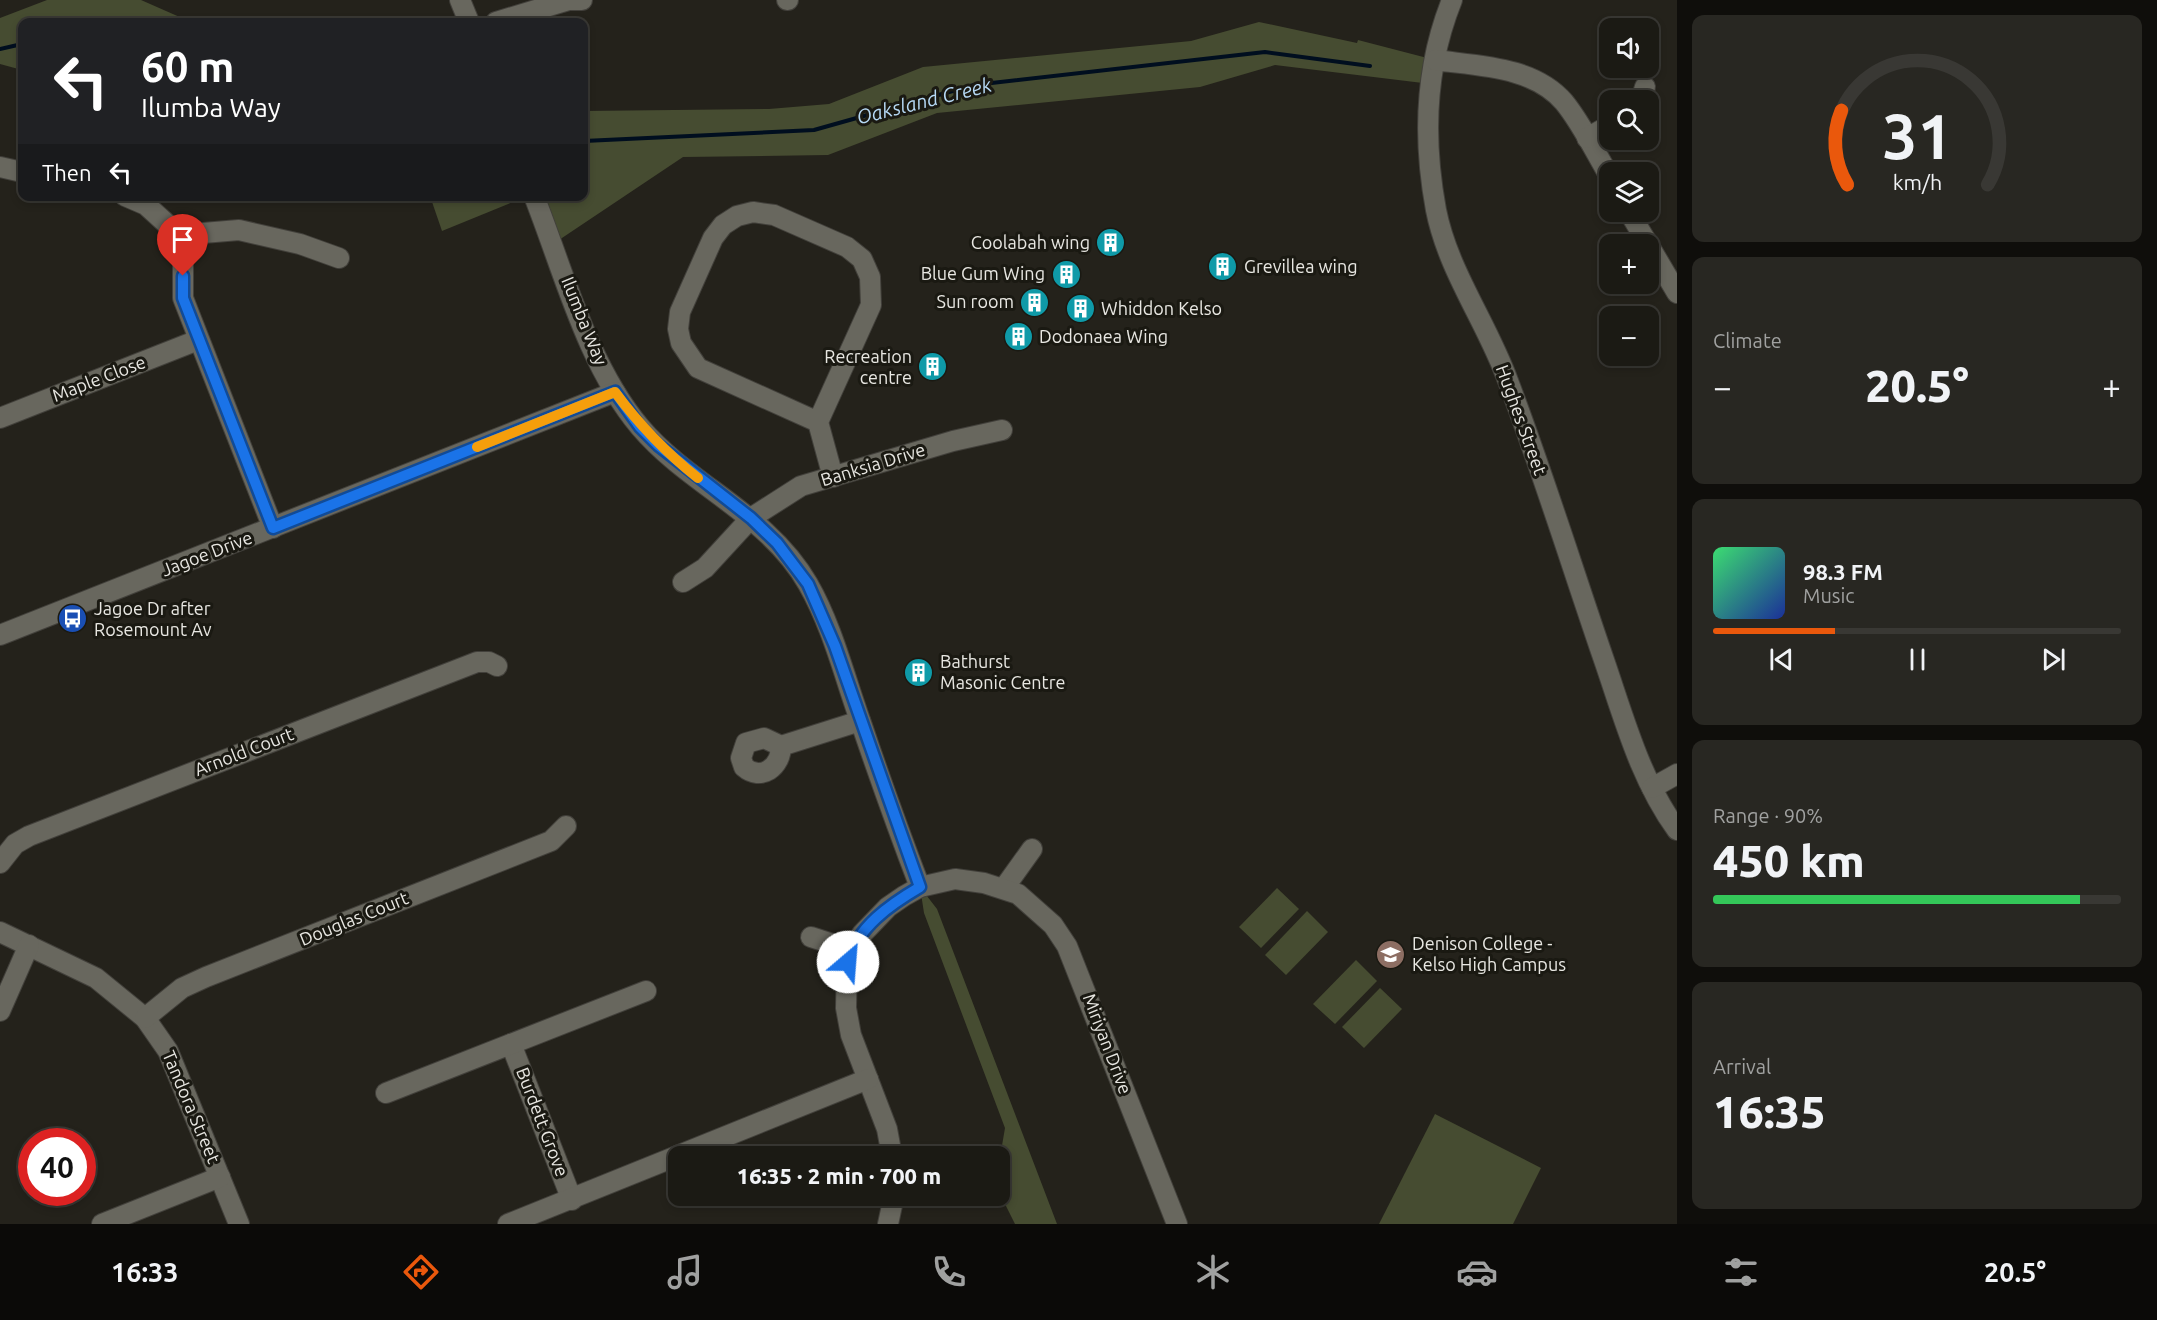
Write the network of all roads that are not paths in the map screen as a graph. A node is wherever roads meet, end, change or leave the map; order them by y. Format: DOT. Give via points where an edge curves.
graph roads {
  1 [pos="460,0"];
  2 [pos="582,0"];
  3 [pos="1452,0"];
  4 [pos="467,18"];
  5 [pos="509,18"];
  6 [pos="1435,60"];
  7 [pos="1599,132"];
  8 [pos="1587,138"];
  9 [pos="1601,162"];
  10 [pos="0,167"];
  11 [pos="18,171"];
  12 [pos="137,201"];
  13 [pos="536,201"];
  14 [pos="1635,222"];
  15 [pos="179,235"];
  16 [pos="339,258"];
  17 [pos="1677,292"];
  18 [pos="198,340"];
  19 [pos="615,392"];
  20 [pos="0,418"];
  21 [pos="818,422"];
  22 [pos="1002,430"];
  23 [pos="833,477"];
  24 [pos="751,518"];
  25 [pos="273,528"];
  26 [pos="683,582"];
  27 [pos="0,635"];
  28 [pos="497,666"];
  29 [pos="860,721"];
  30 [pos="781,746"];
  31 [pos="1677,774"];
  32 [pos="1652,788"];
  33 [pos="566,826"];
  34 [pos="1677,830"];
  35 [pos="1032,849"];
  36 [pos="0,862"];
  37 [pos="920,887"];
  38 [pos="1004,888"];
  39 [pos="0,932"];
  40 [pos="811,937"];
  41 [pos="28,945"];
  42 [pos="851,950"];
  43 [pos="646,991"];
  44 [pos="0,1011"];
  45 [pos="145,1018"];
  46 [pos="511,1044"];
  47 [pos="868,1079"];
  48 [pos="386,1093"];
  49 [pos="890,1146"];
  50 [pos="220,1177"];
  51 [pos="572,1200"];
  52 [pos="892,1206"];
  53 [pos="102,1224"];
  54 [pos="239,1224"];
  55 [pos="508,1224"];
  56 [pos="888,1224"];
  57 [pos="1177,1224"];
  1 -- 4 [label="street"];
  2 -- 5 [label="street" via="569,0"];
  3 -- 6 [label="street, Hughes Street"];
  6 -- 8 [label="street" via="1531,78 1562,100"];
  6 -- 32 [label="street, Hughes Street" via="1428,107 1428,150 1444,238 1507,378 1634,747"];
  7 -- 8 [label="street"];
  8 -- 9 [label="street"];
  10 -- 11 [label="street"];
  12 -- 15 [label="street"];
  13 -- 19 [label="street, Ilumba Way" via="595,353"];
  14 -- 17 [label="street"];
  15 -- 16 [label="street" via="239,230"];
  15 -- 18 [label="street" via="183,298"];
  18 -- 20 [label="street, Maple Close"];
  18 -- 25 [label="street"];
  19 -- 24 [label="street, Ilumba Way" via="658,445"];
  19 -- 25 [label="street, Jagoe Drive"];
  21 -- 21 [label="street" via="698,368 681,343 680,312 713,238 737,216 753,212 774,215 847,247 862,259 870,277 871,305"];
  21 -- 23 [label="street"];
  22 -- 23 [label="street, Banksia Drive"];
  23 -- 24 [label="street, Banksia Drive" via="801,486"];
  24 -- 26 [label="street, Banksia Drive" via="705,568"];
  24 -- 29 [label="street, Ilumba Way" via="777,543 808,584 835,646"];
  25 -- 27 [label="street, Jagoe Drive"];
  28 -- 36 [label="street, Arnold Court" via="477,662 29,836 15,844"];
  29 -- 30 [label="street"];
  29 -- 37 [label="street, Ilumba Way"];
  31 -- 32 [label="street"];
  32 -- 34 [label="street, Hughes Street"];
  33 -- 45 [label="street, Douglas Court" via="551,841 206,977 182,988"];
  35 -- 38 [label="street"];
  37 -- 38 [label="street, Miriyan Drive" via="955,879"];
  37 -- 42 [label="street, Miriyan Drive" via="888,907"];
  38 -- 57 [label="street, Miriyan Drive" via="1032,904 1067,946"];
  39 -- 41 [label="street, Tandora Street"];
  40 -- 42 [label="street"];
  41 -- 44 [label="street"];
  41 -- 45 [label="street, Tandora Street" via="96,978"];
  42 -- 47 [label="street" via="846,973 847,1014"];
  43 -- 46 [label="street, Burdett Grove"];
  45 -- 50 [label="street, Tandora Street" via="168,1051"];
  46 -- 48 [label="street, Burdett Grove"];
  46 -- 51 [label="street, Burdett Grove"];
  47 -- 49 [label="street"];
  47 -- 51 [label="street"];
  50 -- 53 [label="street"];
  50 -- 54 [label="street, Tandora Street"];
  51 -- 55 [label="street"];
  52 -- 56 [label="street"];
}
